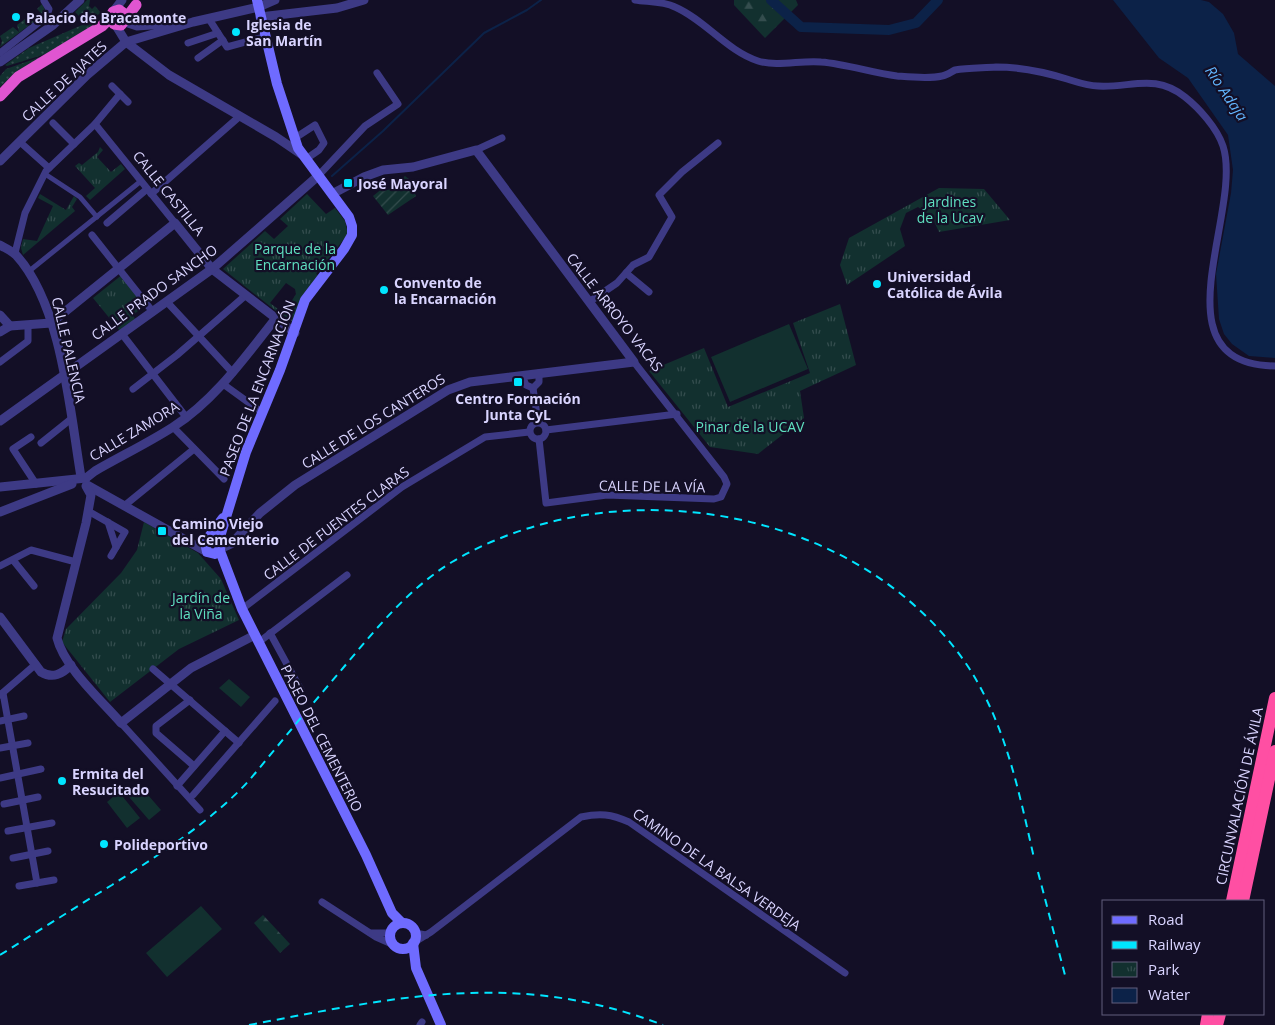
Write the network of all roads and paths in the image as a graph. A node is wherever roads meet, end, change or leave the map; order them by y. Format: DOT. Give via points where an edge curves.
graph roads {
  1 [pos="80,0"];
  2 [pos="275,0"];
  3 [pos="364,0"];
  4 [pos="635,0"];
  5 [pos="44,1"];
  6 [pos="140,3"];
  7 [pos="259,8"];
  8 [pos="120,14"];
  9 [pos="209,19"];
  10 [pos="193,22"];
  11 [pos="218,33"];
  12 [pos="264,37"];
  13 [pos="223,40"];
  14 [pos="126,42"];
  15 [pos="188,43"];
  16 [pos="1,58"];
  17 [pos="198,58"];
  18 [pos="377,73"];
  19 [pos="112,86"];
  20 [pos="120,94"];
  21 [pos="0,96"];
  22 [pos="128,102"];
  23 [pos="240,116"];
  24 [pos="53,123"];
  25 [pos="95,124"];
  26 [pos="294,138"];
  27 [pos="502,138"];
  28 [pos="20,142"];
  29 [pos="718,143"];
  30 [pos="74,144"];
  31 [pos="476,150"];
  32 [pos="305,158"];
  33 [pos="0,161"];
  34 [pos="47,171"];
  35 [pos="141,181"];
  36 [pos="326,186"];
  37 [pos="149,191"];
  38 [pos="97,217"];
  39 [pos="107,223"];
  40 [pos="175,223"];
  41 [pos="92,235"];
  42 [pos="0,245"];
  43 [pos="15,253"];
  44 [pos="120,268"];
  45 [pos="212,269"];
  46 [pos="28,273"];
  47 [pos="626,273"];
  48 [pos="649,292"];
  49 [pos="246,295"];
  50 [pos="167,302"];
  51 [pos="589,302"];
  52 [pos="153,312"];
  53 [pos="0,315"];
  54 [pos="276,318"];
  55 [pos="51,324"];
  56 [pos="10,326"];
  57 [pos="28,326"];
  58 [pos="0,332"];
  59 [pos="295,333"];
  60 [pos="122,334"];
  61 [pos="200,335"];
  62 [pos="0,362"];
  63 [pos="634,362"];
  64 [pos="1275,366"];
  65 [pos="233,373"];
  66 [pos="152,374"];
  67 [pos="539,374"];
  68 [pos="64,375"];
  69 [pos="522,376"];
  70 [pos="223,384"];
  71 [pos="533,388"];
  72 [pos="132,389"];
  73 [pos="263,413"];
  74 [pos="677,414"];
  75 [pos="186,417"];
  76 [pos="72,419"];
  77 [pos="0,422"];
  78 [pos="538,422"];
  79 [pos="173,427"];
  80 [pos="546,430"];
  81 [pos="529,432"];
  82 [pos="31,437"];
  83 [pos="538,439"];
  84 [pos="41,442"];
  85 [pos="194,449"];
  86 [pos="224,479"];
  87 [pos="83,482"];
  88 [pos="40,483"];
  89 [pos="0,487"];
  90 [pos="725,492"];
  91 [pos="46,493"];
  92 [pos="124,506"];
  93 [pos="88,511"];
  94 [pos="0,512"];
  95 [pos="108,522"];
  96 [pos="214,546"];
  97 [pos="116,547"];
  98 [pos="111,556"];
  99 [pos="13,560"];
  100 [pos="76,562"];
  101 [pos="0,566"];
  102 [pos="347,575"];
  103 [pos="34,586"];
  104 [pos="242,608"];
  105 [pos="0,617"];
  106 [pos="270,633"];
  107 [pos="257,638"];
  108 [pos="36,664"];
  109 [pos="71,665"];
  110 [pos="153,669"];
  111 [pos="170,684"];
  112 [pos="302,690"];
  113 [pos="1,694"];
  114 [pos="1275,698"];
  115 [pos="190,700"];
  116 [pos="275,701"];
  117 [pos="24,716"];
  118 [pos="4,720"];
  119 [pos="121,723"];
  120 [pos="225,731"];
  121 [pos="28,743"];
  122 [pos="239,743"];
  123 [pos="12,746"];
  124 [pos="0,748"];
  125 [pos="1275,752"];
  126 [pos="194,766"];
  127 [pos="41,769"];
  128 [pos="17,774"];
  129 [pos="0,778"];
  130 [pos="177,786"];
  131 [pos="193,795"];
  132 [pos="38,797"];
  133 [pos="22,801"];
  134 [pos="4,804"];
  135 [pos="200,810"];
  136 [pos="52,823"];
  137 [pos="27,828"];
  138 [pos="8,831"];
  139 [pos="48,852"];
  140 [pos="32,855"];
  141 [pos="13,858"];
  142 [pos="54,880"];
  143 [pos="37,883"];
  144 [pos="19,886"];
  145 [pos="1232,900"];
  146 [pos="1243,900"];
  147 [pos="322,902"];
  148 [pos="395,928"];
  149 [pos="369,932"];
  150 [pos="417,939"];
  151 [pos="396,946"];
  152 [pos="416,968"];
  153 [pos="844,973"];
  154 [pos="441,1025"];
  1 -- 16 [label="street" via="54,25"];
  2 -- 7 [label="street"];
  3 -- 7 [label="street" via="337,8"];
  4 -- 64 [label="street" via="673,6 759,61 820,62 896,76 942,76 955,70 1022,69 1098,86 1150,82 1174,89 1203,114 1224,147 1226,190 1210,285 1214,334 1221,345 1243,362"];
  5 -- 16 [label="street" via="49,9 47,16"];
  6 -- 8 [label="highway"];
  7 -- 9 [label="street"];
  7 -- 12 [label="main road, PASEO DE LA ENCARNACIÓN"];
  8 -- 10 [label="street" via="137,26"];
  8 -- 14 [label="street"];
  8 -- 21 [label="highway" via="18,77"];
  9 -- 10 [label="street"];
  9 -- 11 [label="street"];
  10 -- 14 [label="street"];
  11 -- 13 [label="street"];
  11 -- 15 [label="street"];
  12 -- 13 [label="street" via="227,47"];
  12 -- 26 [label="main road, PASEO DE LA ENCARNACIÓN"];
  13 -- 17 [label="street"];
  14 -- 23 [label="street" via="169,75"];
  14 -- 28 [label="street, CALLE DE AJATES" via="87,75"];
  18 -- 36 [label="street" via="398,104 365,126"];
  19 -- 20 [label="street"];
  20 -- 22 [label="street"];
  20 -- 25 [label="street"];
  23 -- 32 [label="street"];
  23 -- 37 [label="street"];
  24 -- 30 [label="street"];
  25 -- 30 [label="street"];
  25 -- 35 [label="street, CALLE CASTILLA"];
  26 -- 32 [label="main road, PASEO DE LA ENCARNACIÓN"];
  26 -- 32 [label="street" via="315,125 317,128 324,143"];
  27 -- 31 [label="street"];
  28 -- 33 [label="street, CALLE DE AJATES"];
  28 -- 34 [label="street"];
  29 -- 47 [label="street" via="659,195 672,217 649,257 633,265"];
  30 -- 34 [label="street"];
  31 -- 36 [label="street, CALLE PRADO SANCHO"];
  31 -- 51 [label="street, CALLE ARROYO VACAS"];
  32 -- 36 [label="main road, PASEO DE LA ENCARNACIÓN"];
  34 -- 38 [label="street" via="80,197"];
  34 -- 43 [label="street" via="25,213"];
  35 -- 37 [label="street, CALLE CASTILLA"];
  35 -- 38 [label="street"];
  36 -- 45 [label="street, CALLE PRADO SANCHO"];
  36 -- 59 [label="main road, PASEO DE LA ENCARNACIÓN" via="349,217 352,235 305,300"];
  37 -- 39 [label="street"];
  37 -- 40 [label="street, CALLE CASTILLA"];
  38 -- 46 [label="street"];
  40 -- 44 [label="street"];
  40 -- 45 [label="street, CALLE CASTILLA"];
  41 -- 44 [label="street"];
  42 -- 43 [label="street, CALLE PALENCIA"];
  43 -- 46 [label="street, CALLE PALENCIA"];
  44 -- 52 [label="street"];
  44 -- 55 [label="street"];
  45 -- 49 [label="street, CALLE CASTILLA"];
  45 -- 50 [label="street, CALLE PRADO SANCHO"];
  46 -- 55 [label="street, CALLE PALENCIA" via="44,297"];
  47 -- 48 [label="street"];
  47 -- 51 [label="street"];
  49 -- 54 [label="street, CALLE CASTILLA"];
  49 -- 61 [label="street"];
  50 -- 52 [label="street, CALLE PRADO SANCHO"];
  50 -- 61 [label="street"];
  51 -- 63 [label="street, CALLE ARROYO VACAS"];
  52 -- 60 [label="street, CALLE PRADO SANCHO"];
  53 -- 56 [label="street"];
  54 -- 59 [label="street, CALLE CASTILLA"];
  54 -- 65 [label="street, CALLE ZAMORA"];
  55 -- 57 [label="street"];
  55 -- 68 [label="street, CALLE PALENCIA"];
  56 -- 57 [label="street"];
  56 -- 58 [label="street"];
  57 -- 62 [label="street" via="28,341"];
  59 -- 73 [label="main road, PASEO DE LA ENCARNACIÓN"];
  60 -- 66 [label="street"];
  60 -- 68 [label="street, CALLE PRADO SANCHO"];
  61 -- 65 [label="street"];
  61 -- 66 [label="street"];
  63 -- 67 [label="street, CALLE DE LOS CANTEROS"];
  63 -- 74 [label="street, CALLE ARROYO VACAS"];
  65 -- 70 [label="street, CALLE ZAMORA"];
  66 -- 72 [label="street"];
  66 -- 75 [label="street"];
  67 -- 69 [label="street, CALLE DE LOS CANTEROS"];
  67 -- 71 [label="street" via="539,382"];
  68 -- 76 [label="street, CALLE PALENCIA"];
  68 -- 77 [label="street, CALLE PRADO SANCHO"];
  69 -- 71 [label="street" via="526,385"];
  69 -- 96 [label="street, CALLE DE LOS CANTEROS" via="470,382 448,390 295,485 260,513 231,544"];
  70 -- 73 [label="street"];
  70 -- 75 [label="street, CALLE ZAMORA"];
  71 -- 78 [label="street"];
  73 -- 96 [label="main road, PASEO DE LA ENCARNACIÓN"];
  74 -- 80 [label="street"];
  74 -- 90 [label="street, CALLE ARROYO VACAS" via="724,477 727,484"];
  75 -- 79 [label="street, CALLE ZAMORA"];
  76 -- 84 [label="street"];
  76 -- 87 [label="street, CALLE PALENCIA"];
  78 -- 80 [label="street"];
  78 -- 81 [label="street" via="532,424"];
  79 -- 85 [label="street"];
  79 -- 87 [label="street, CALLE ZAMORA" via="95,471"];
  80 -- 83 [label="street" via="545,435"];
  81 -- 83 [label="street"];
  81 -- 104 [label="street, CALLE DE FUENTES CLARAS" via="485,437 402,487"];
  82 -- 88 [label="street" via="13,449"];
  83 -- 90 [label="street, CALLE DE LA VÍA" via="546,503 607,495 714,499"];
  85 -- 86 [label="street"];
  85 -- 92 [label="street"];
  87 -- 88 [label="street, CALLE ZAMORA"];
  87 -- 91 [label="street"];
  87 -- 92 [label="street"];
  87 -- 93 [label="street, CALLE PALENCIA" via="91,495"];
  88 -- 89 [label="street, CALLE ZAMORA"];
  88 -- 91 [label="street"];
  91 -- 94 [label="street"];
  92 -- 96 [label="street" via="190,542"];
  93 -- 95 [label="street"];
  93 -- 100 [label="street, CALLE PALENCIA"];
  95 -- 97 [label="street"];
  95 -- 97 [label="street" via="125,532"];
  96 -- 104 [label="main road, PASEO DEL CEMENTERIO"];
  97 -- 98 [label="street"];
  99 -- 100 [label="street" via="31,550"];
  99 -- 101 [label="street"];
  99 -- 103 [label="street"];
  100 -- 109 [label="street, CALLE PALENCIA" via="57,638"];
  102 -- 106 [label="street"];
  104 -- 107 [label="main road, PASEO DEL CEMENTERIO"];
  105 -- 108 [label="street"];
  106 -- 107 [label="street"];
  106 -- 112 [label="street"];
  107 -- 111 [label="street" via="192,668"];
  107 -- 148 [label="main road, PASEO DEL CEMENTERIO" via="366,855 392,913"];
  108 -- 109 [label="street" via="48,676 57,676"];
  108 -- 113 [label="street"];
  109 -- 119 [label="street, CALLE PALENCIA"];
  110 -- 111 [label="street"];
  111 -- 115 [label="street"];
  111 -- 119 [label="street"];
  113 -- 118 [label="street"];
  114 -- 145 [label="highway, CIRCUNVALACIÓN DE ÁVILA"];
  115 -- 120 [label="street"];
  115 -- 126 [label="street" via="156,726 156,733"];
  116 -- 122 [label="street"];
  117 -- 118 [label="street"];
  118 -- 123 [label="street"];
  119 -- 130 [label="street"];
  120 -- 122 [label="street"];
  120 -- 126 [label="street"];
  121 -- 123 [label="street"];
  122 -- 131 [label="street"];
  123 -- 124 [label="street"];
  123 -- 128 [label="street"];
  125 -- 146 [label="highway, CIRCUNVALACIÓN DE ÁVILA"];
  126 -- 130 [label="street"];
  127 -- 128 [label="street"];
  128 -- 129 [label="street"];
  128 -- 133 [label="street"];
  130 -- 135 [label="street"];
  132 -- 133 [label="street"];
  133 -- 134 [label="street"];
  133 -- 137 [label="street"];
  136 -- 137 [label="street"];
  137 -- 138 [label="street"];
  137 -- 140 [label="street"];
  139 -- 140 [label="street"];
  140 -- 141 [label="street"];
  140 -- 143 [label="street"];
  142 -- 143 [label="street"];
  143 -- 144 [label="street"];
  147 -- 149 [label="street"];
  148 -- 149 [label="street"];
  148 -- 150 [label="main road" via="410,925"];
  148 -- 151 [label="main road, PASEO DEL CEMENTERIO"];
  149 -- 151 [label="street"];
  150 -- 151 [label="main road" via="407,948"];
  150 -- 152 [label="main road"];
  150 -- 153 [label="street, CAMINO DE LA BALSA VERDEJA" via="582,817 600,813 629,822"];
  151 -- 152 [label="main road"];
  152 -- 154 [label="main road"];
}
